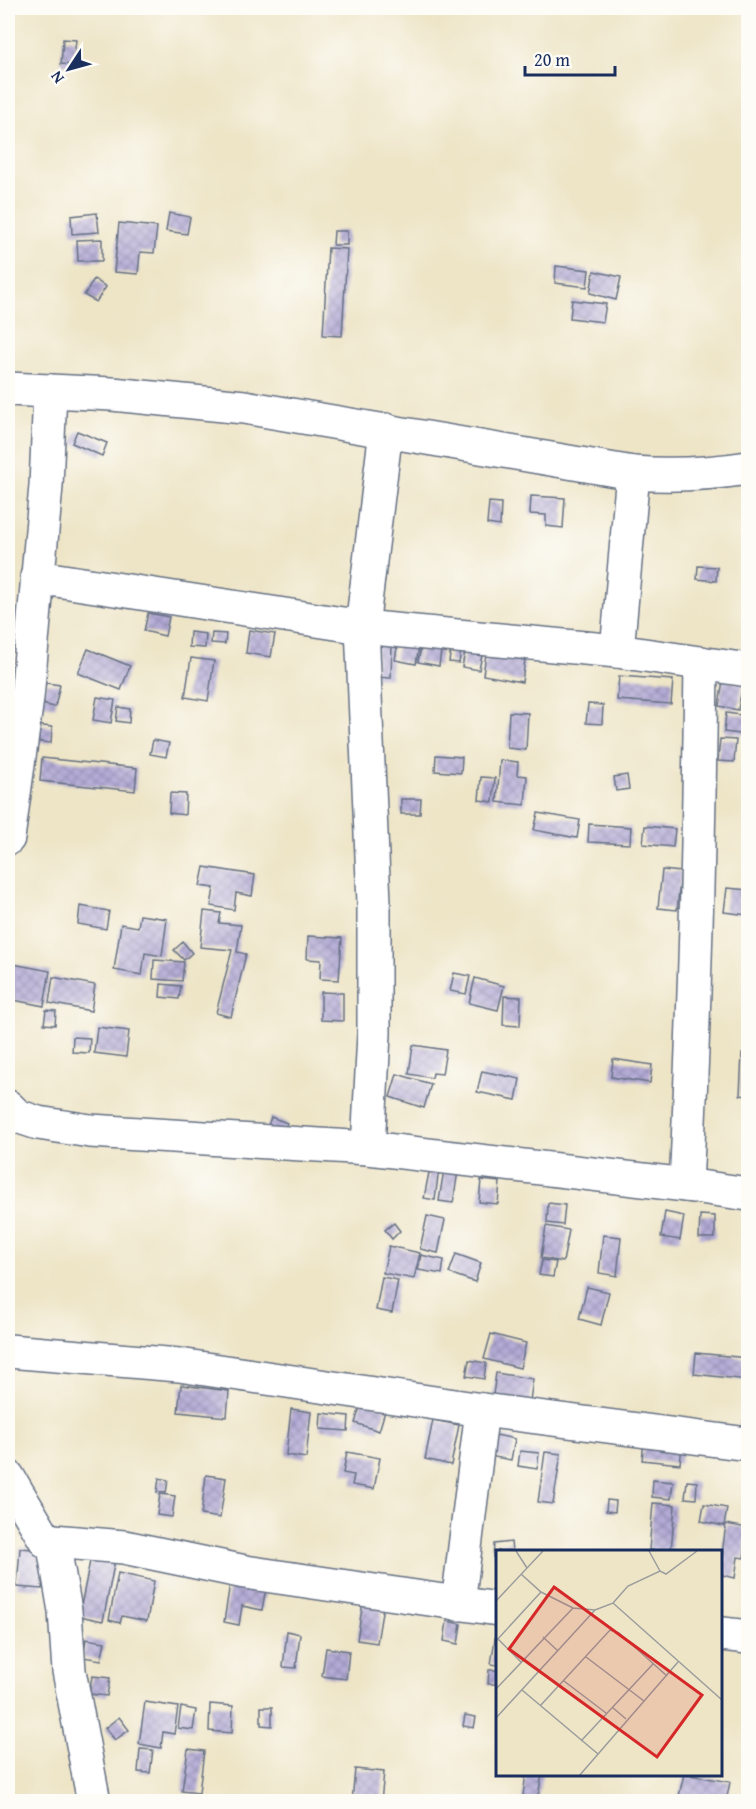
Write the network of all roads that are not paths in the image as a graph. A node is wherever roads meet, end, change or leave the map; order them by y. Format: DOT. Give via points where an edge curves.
graph roads {
  1 [pos="8,389"];
  2 [pos="50,391"];
  3 [pos="386,430"];
  4 [pos="748,468"];
  5 [pos="633,473"];
  6 [pos="38,577"];
  7 [pos="362,627"];
  8 [pos="617,651"];
  9 [pos="701,663"];
  10 [pos="748,670"];
  11 [pos="8,838"];
  12 [pos="8,1107"];
  13 [pos="368,1148"];
  14 [pos="686,1185"];
  15 [pos="748,1194"];
  16 [pos="8,1351"];
  17 [pos="482,1410"];
  18 [pos="748,1444"];
  19 [pos="8,1477"];
  20 [pos="53,1541"];
  21 [pos="458,1604"];
  22 [pos="496,1609"];
  23 [pos="723,1634"];
  24 [pos="748,1637"];
  25 [pos="94,1802"];
  1 -- 2 [label="street"];
  2 -- 3 [label="street" via="244,407"];
  2 -- 6 [label="street"];
  3 -- 5 [label="street"];
  3 -- 7 [label="street"];
  4 -- 5 [label="street" via="669,476"];
  5 -- 8 [label="street"];
  6 -- 7 [label="street"];
  6 -- 11 [label="street"];
  7 -- 8 [label="street"];
  7 -- 13 [label="street" via="374,902 374,1034"];
  8 -- 9 [label="street"];
  9 -- 10 [label="street"];
  9 -- 14 [label="street" via="698,888"];
  12 -- 13 [label="street" via="16,1116 38,1123 90,1131"];
  13 -- 14 [label="street"];
  14 -- 15 [label="street"];
  16 -- 17 [label="street" via="179,1365"];
  17 -- 18 [label="street"];
  17 -- 21 [label="street"];
  19 -- 20 [label="street" via="46,1541"];
  20 -- 21 [label="street" via="124,1547 245,1572"];
  20 -- 25 [label="street" via="65,1611 69,1671"];
  21 -- 22 [label="street"];
  23 -- 24 [label="street"];
}
